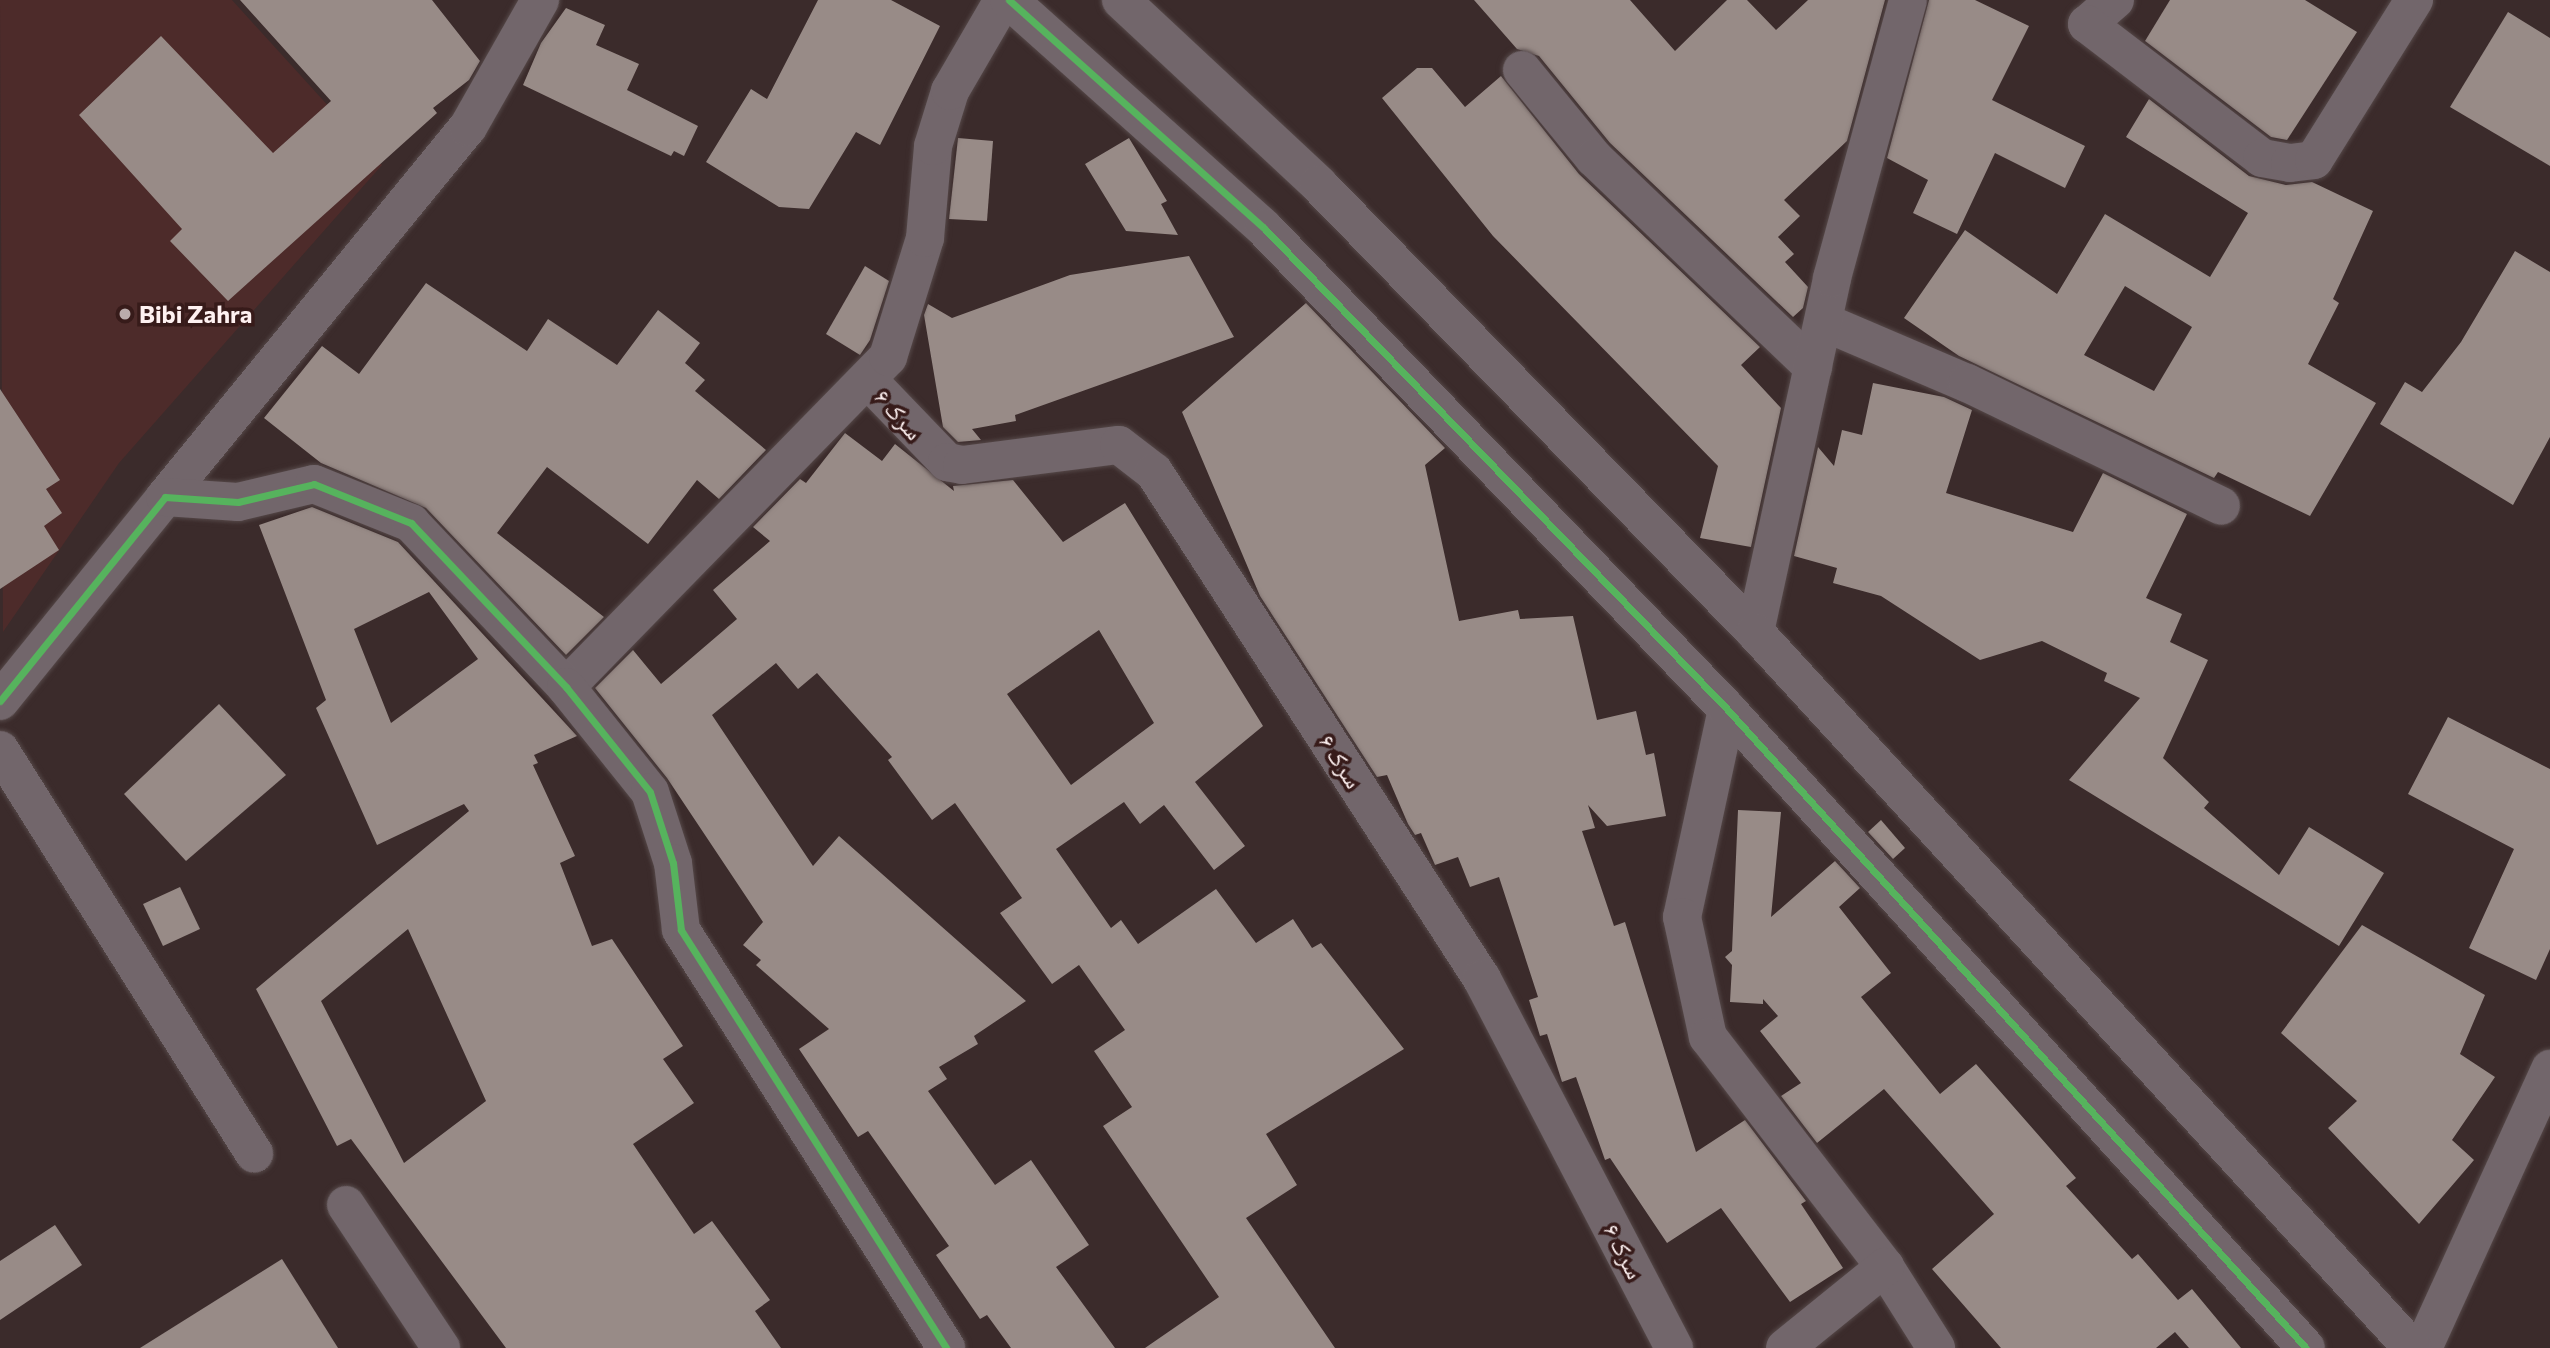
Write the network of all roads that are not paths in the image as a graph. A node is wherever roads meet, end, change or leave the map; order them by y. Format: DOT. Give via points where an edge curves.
graph roads {
  1 [pos="540,0"];
  2 [pos="1003,0"];
  3 [pos="1009,0"];
  4 [pos="1121,0"];
  5 [pos="1908,0"];
  6 [pos="2115,0"];
  7 [pos="2414,0"];
  8 [pos="1522,70"];
  9 [pos="1826,323"];
  10 [pos="1813,367"];
  11 [pos="868,380"];
  12 [pos="166,497"];
  13 [pos="2221,506"];
  14 [pos="1755,632"];
  15 [pos="566,687"];
  16 [pos="0,701"];
  17 [pos="1727,709"];
  18 [pos="0,750"];
  19 [pos="2550,1069"];
  20 [pos="254,1154"];
  21 [pos="346,1205"];
  22 [pos="1885,1267"];
  23 [pos="441,1348"];
  24 [pos="946,1348"];
  25 [pos="1674,1348"];
  26 [pos="1785,1348"];
  27 [pos="1936,1348"];
  28 [pos="2306,1348"];
  29 [pos="2412,1348"];
  30 [pos="2423,1348"];
  1 -- 12 [label="street" via="468,127"];
  2 -- 11 [label="street" via="950,91 933,146 925,238 888,357"];
  3 -- 17 [label="street" via="1264,228"];
  4 -- 14 [label="street" via="1318,184"];
  5 -- 9 [label="street" via="1832,278"];
  6 -- 7 [label="street" via="2088,24 2262,158 2290,163 2314,160"];
  8 -- 10 [label="street" via="1594,158"];
  9 -- 10 [label="street"];
  9 -- 13 [label="street" via="1967,383"];
  10 -- 14 [label="street"];
  11 -- 15 [label="street"];
  11 -- 25 [label="street, سرک ۶" via="947,462 962,466 1119,445 1154,472 1482,979"];
  12 -- 15 [label="street" via="239,502 314,484 411,523"];
  12 -- 16 [label="street"];
  14 -- 29 [label="street"];
  15 -- 24 [label="street" via="650,792 673,863 681,930"];
  17 -- 22 [label="street" via="1682,917 1708,1037"];
  17 -- 28 [label="street"];
  18 -- 20 [label="street"];
  19 -- 30 [label="street"];
  21 -- 23 [label="street"];
  22 -- 26 [label="street"];
  22 -- 27 [label="street"];
}
